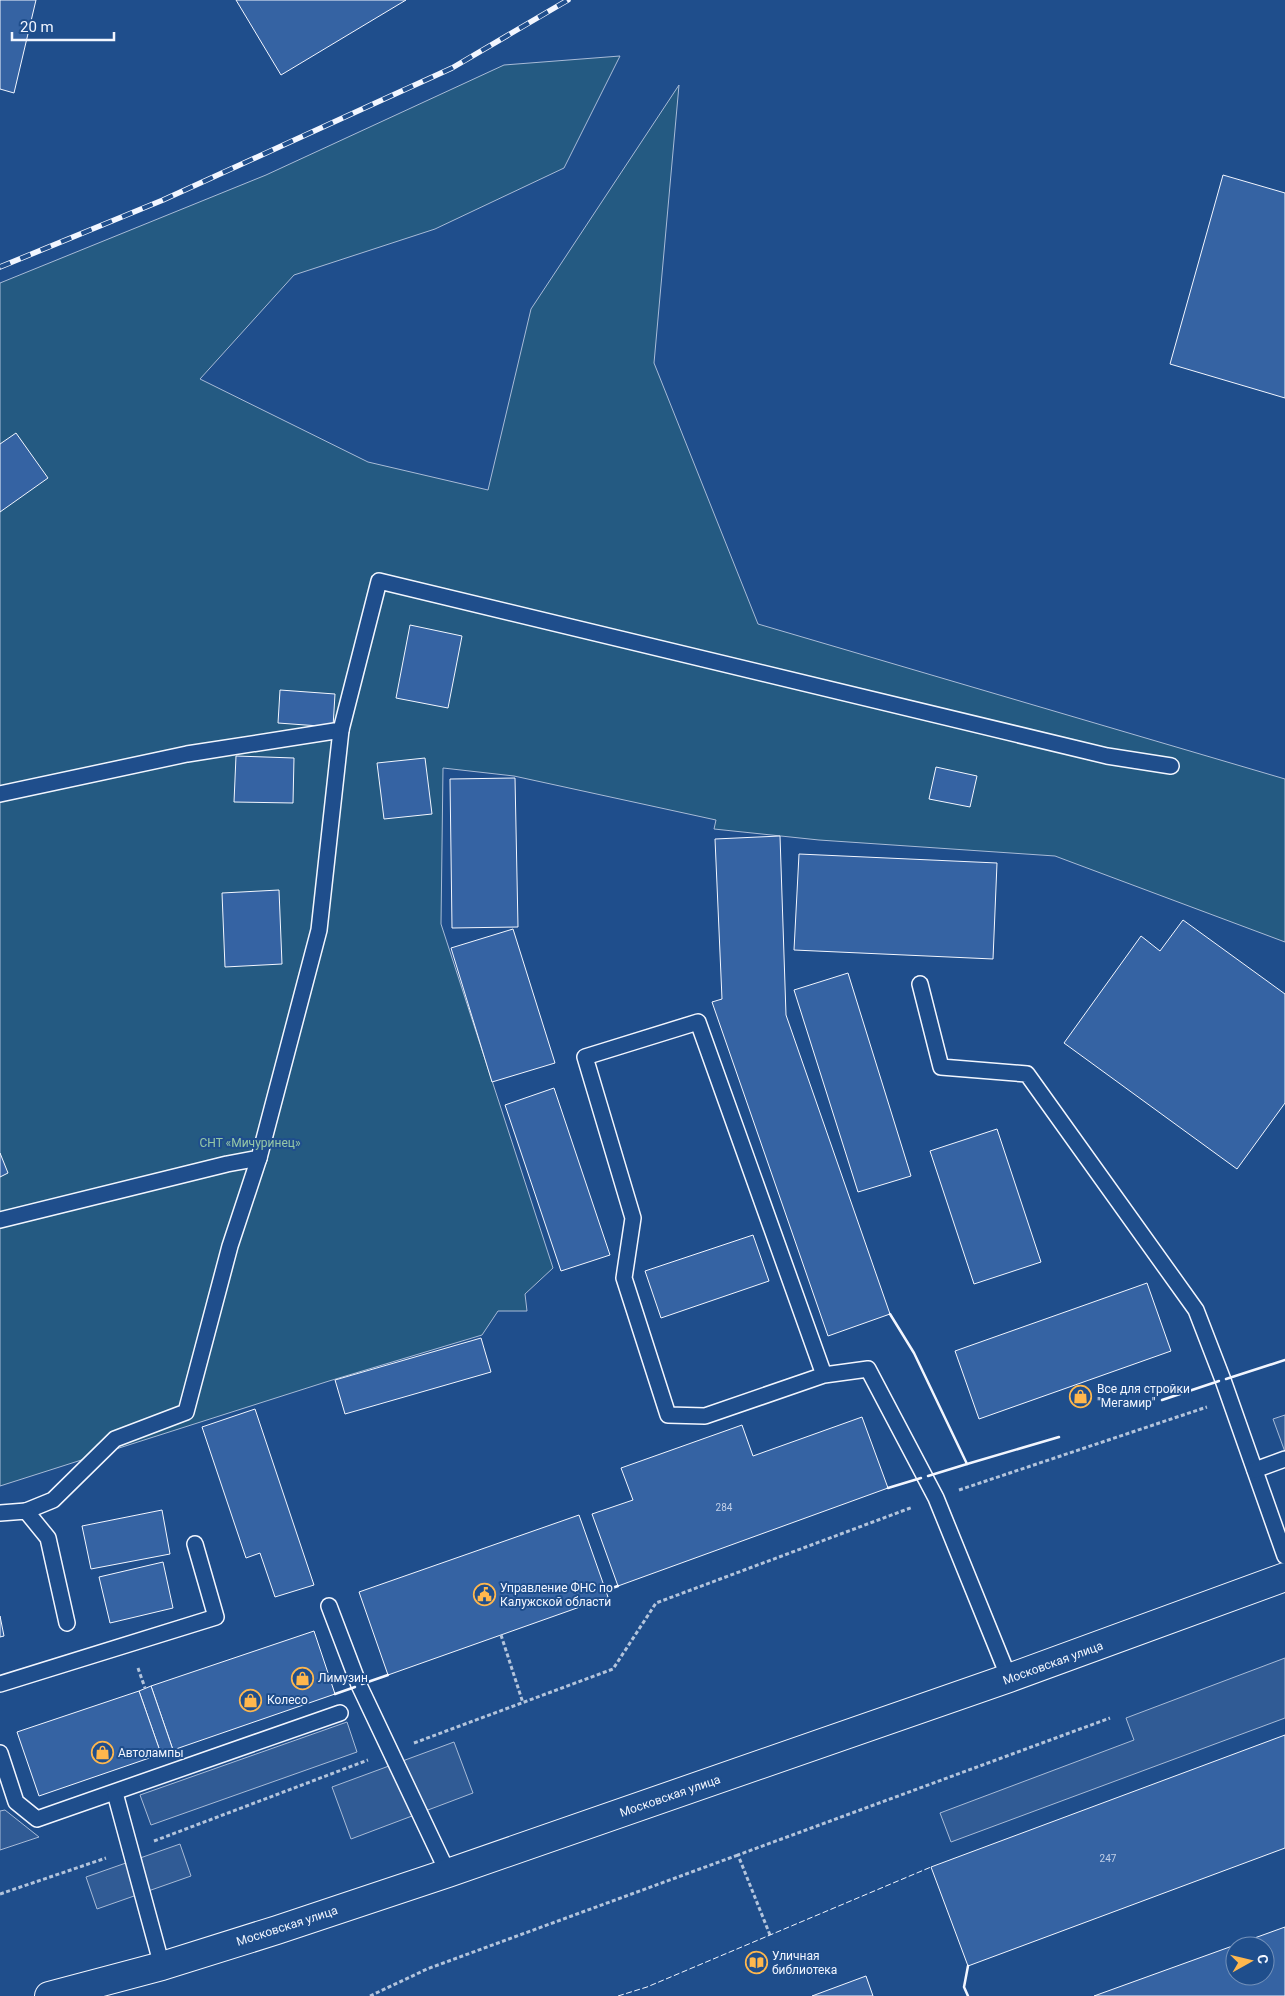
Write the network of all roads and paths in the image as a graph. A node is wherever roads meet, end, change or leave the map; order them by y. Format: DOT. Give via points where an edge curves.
graph roads {
  1 [pos="341,730"];
  2 [pos="1171,766"];
  3 [pos="0,794"];
  4 [pos="920,984"];
  5 [pos="259,1158"];
  6 [pos="0,1220"];
  7 [pos="824,1375"];
  8 [pos="1230,1399"];
  9 [pos="1285,1459"];
  10 [pos="1255,1470"];
  11 [pos="936,1498"];
  12 [pos="26,1511"];
  13 [pos="0,1513"];
  14 [pos="195,1544"];
  15 [pos="1285,1556"];
  16 [pos="1285,1577"];
  17 [pos="329,1606"];
  18 [pos="67,1623"];
  19 [pos="501,1635"];
  20 [pos="1009,1678"];
  21 [pos="0,1684"];
  22 [pos="523,1703"];
  23 [pos="340,1713"];
  24 [pos="1110,1718"];
  25 [pos="389,1752"];
  26 [pos="0,1753"];
  27 [pos="115,1792"];
  28 [pos="131,1849"];
  29 [pos="738,1855"];
  30 [pos="448,1873"];
  31 [pos="0,1894"];
  32 [pos="770,1935"];
  33 [pos="162,1966"];
  34 [pos="49,1996"];
  35 [pos="370,1996"];
  1 -- 2 [label="lane" via="379,581 1098,754"];
  1 -- 3 [label="lane" via="187,754"];
  1 -- 5 [label="lane" via="319,930"];
  4 -- 8 [label="lane" via="941,1067 1027,1074 1196,1310"];
  5 -- 6 [label="lane"];
  5 -- 12 [label="lane" via="230,1246 186,1412 115,1439 53,1500"];
  7 -- 7 [label="lane" via="705,1416 668,1415 624,1278 633,1218 585,1057 698,1022"];
  7 -- 11 [label="lane" via="868,1369"];
  8 -- 10 [label="lane"];
  8 -- 11 [label="path"];
  9 -- 10 [label="lane"];
  10 -- 15 [label="lane"];
  11 -- 20 [label="lane"];
  11 -- 22 [label="path" via="656,1603 613,1669"];
  12 -- 13 [label="lane"];
  12 -- 18 [label="lane" via="48,1538"];
  14 -- 21 [label="lane" via="216,1617"];
  16 -- 20 [label="main road, Московская улица"];
  17 -- 25 [label="lane"];
  19 -- 22 [label="path"];
  20 -- 30 [label="main road, Московская улица"];
  22 -- 25 [label="path"];
  23 -- 27 [label="lane"];
  24 -- 29 [label="path"];
  25 -- 28 [label="path"];
  25 -- 30 [label="lane"];
  26 -- 27 [label="lane" via="16,1802 37,1818"];
  27 -- 28 [label="lane"];
  28 -- 31 [label="path"];
  28 -- 33 [label="lane"];
  29 -- 32 [label="path"];
  29 -- 35 [label="path" via="427,1969"];
  30 -- 33 [label="main road, Московская улица"];
  33 -- 34 [label="main road, Московская улица"];
}
